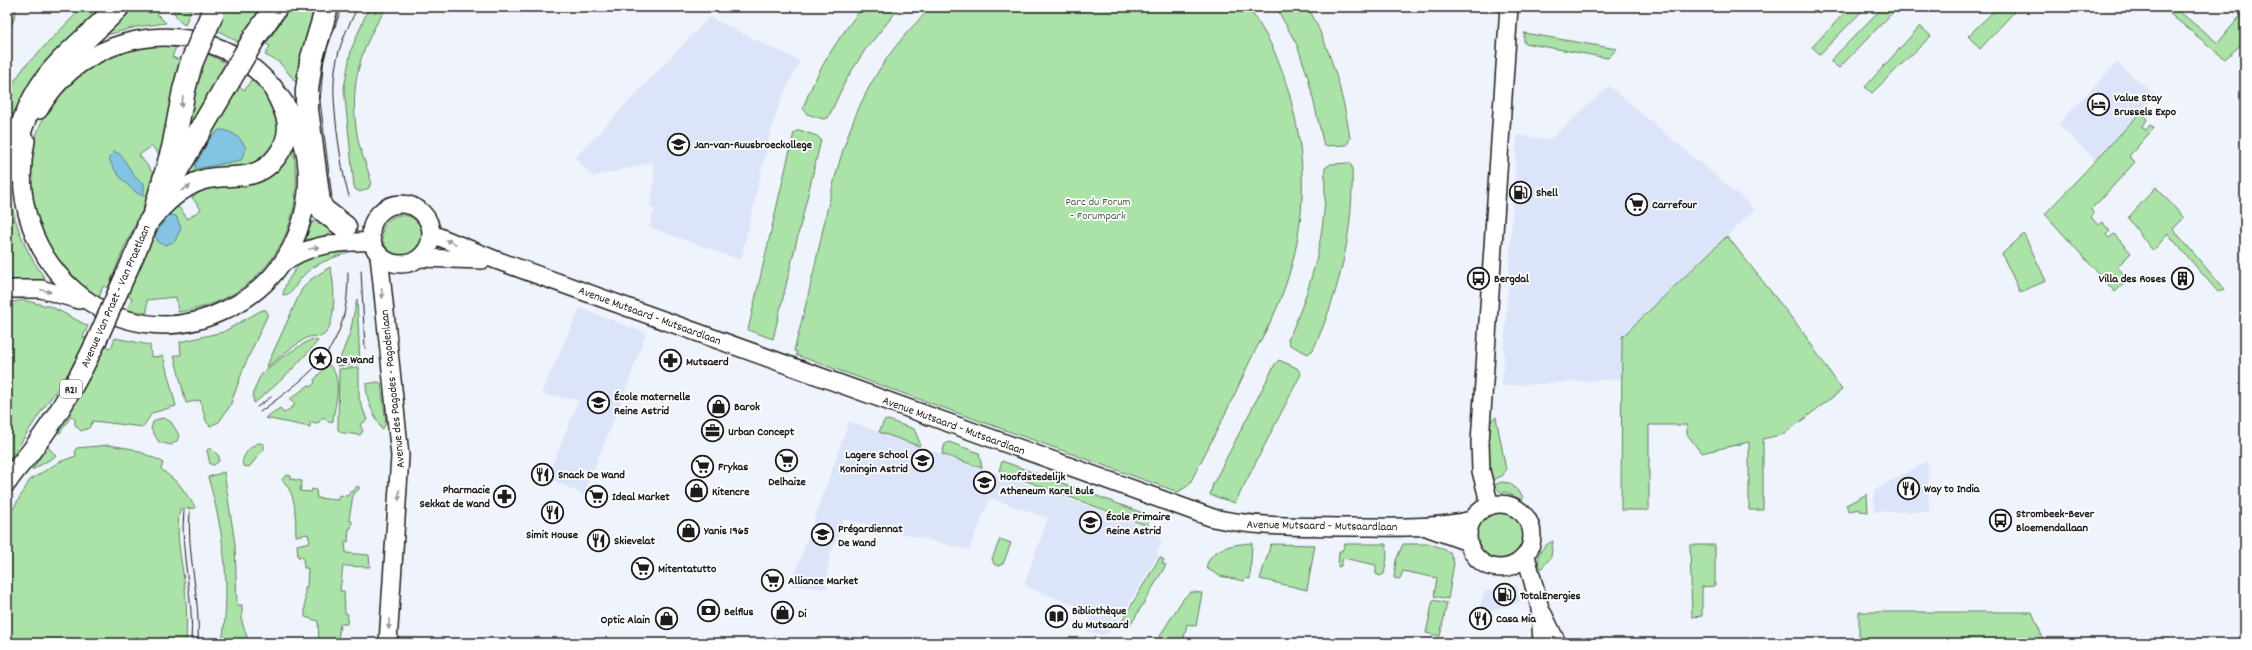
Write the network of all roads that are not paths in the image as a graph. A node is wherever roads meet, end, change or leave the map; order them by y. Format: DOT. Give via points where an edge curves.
graph roads {
  1 [pos="118,7"];
  2 [pos="276,7"];
  3 [pos="327,7"];
  4 [pos="1509,7"];
  5 [pos="214,11"];
  6 [pos="101,26"];
  7 [pos="73,69"];
  8 [pos="273,88"];
  9 [pos="32,122"];
  10 [pos="303,144"];
  11 [pos="7,173"];
  12 [pos="7,178"];
  13 [pos="305,207"];
  14 [pos="152,215"];
  15 [pos="377,216"];
  16 [pos="345,227"];
  17 [pos="432,234"];
  18 [pos="376,248"];
  19 [pos="420,258"];
  20 [pos="496,260"];
  21 [pos="280,265"];
  22 [pos="7,289"];
  23 [pos="86,302"];
  24 [pos="7,482"];
  25 [pos="1490,506"];
  26 [pos="1472,520"];
  27 [pos="1425,527"];
  28 [pos="1468,542"];
  29 [pos="1526,556"];
  30 [pos="1508,568"];
  31 [pos="1532,580"];
  32 [pos="1540,608"];
  33 [pos="388,643"];
  34 [pos="1542,643"];
  35 [pos="1557,643"];
  1 -- 6 [label="highway"];
  2 -- 14 [label="highway, bridge" via="255,37"];
  3 -- 10 [label="highway" via="313,36 302,70 299,100"];
  3 -- 16 [label="highway" via="311,61 307,109 319,202 324,210"];
  4 -- 25 [label="main road" via="1480,447 1481,471"];
  5 -- 14 [label="highway, one-way, bridge" via="191,64 174,148"];
  6 -- 7 [label="highway" via="82,51"];
  6 -- 11 [label="highway" via="59,65 41,88 23,122"];
  7 -- 8 [label="main road" via="104,49 122,43 176,37 198,41 234,55 249,64"];
  7 -- 9 [label="main road" via="50,93"];
  8 -- 10 [label="main road" via="291,114"];
  14 -- 8 [label="main road, one-way" via="189,186 212,178 254,174 272,163 282,147 287,130 283,109"];
  9 -- 12 [label="main road" via="24,135"];
  9 -- 23 [label="main road" via="23,151 20,189 29,233 52,272"];
  10 -- 13 [label="main road" via="307,175"];
  13 -- 16 [label="main road" via="332,226"];
  13 -- 21 [label="main road" via="296,238"];
  14 -- 24 [label="main road, Avenue Van Praet - Van Praetlaan / R21, bridge" via="77,380 36,446"];
  15 -- 16 [label="main road" via="359,225"];
  15 -- 17 [label="main road" via="387,207 396,204 413,206 427,217"];
  15 -- 18 [label="main road" via="371,233"];
  17 -- 19 [label="main road" via="430,244"];
  20 -- 17 [label="main road, Avenue Mutsaard - Mutsaardlaan, one-way"];
  18 -- 19 [label="main road" via="386,260 400,264 414,262"];
  21 -- 18 [label="main road, one-way" via="304,251 341,244"];
  18 -- 33 [label="main road, Avenue des Pagodes - Pagodenlaan, one-way" via="400,456"];
  19 -- 20 [label="main road, Avenue Mutsaard - Mutsaardlaan"];
  20 -- 27 [label="main road, Avenue Mutsaard - Mutsaardlaan" via="1213,518 1264,526"];
  21 -- 23 [label="main road" via="257,290 238,304 196,321 173,324 143,323 106,313"];
  22 -- 23 [label="main road, one-way" via="41,289"];
  25 -- 26 [label="main road"];
  25 -- 29 [label="main road" via="1506,504 1525,516 1532,531 1530,548"];
  26 -- 27 [label="main road, Avenue Mutsaard - Mutsaardlaan"];
  26 -- 28 [label="main road"];
  27 -- 28 [label="main road, Avenue Mutsaard - Mutsaardlaan"];
  28 -- 30 [label="main road" via="1477,559 1486,566"];
  29 -- 30 [label="main road" via="1521,562"];
  29 -- 31 [label="main road"];
  30 -- 31 [label="main road"];
  31 -- 32 [label="main road"];
  32 -- 34 [label="main road"];
  32 -- 35 [label="main road"];
}
